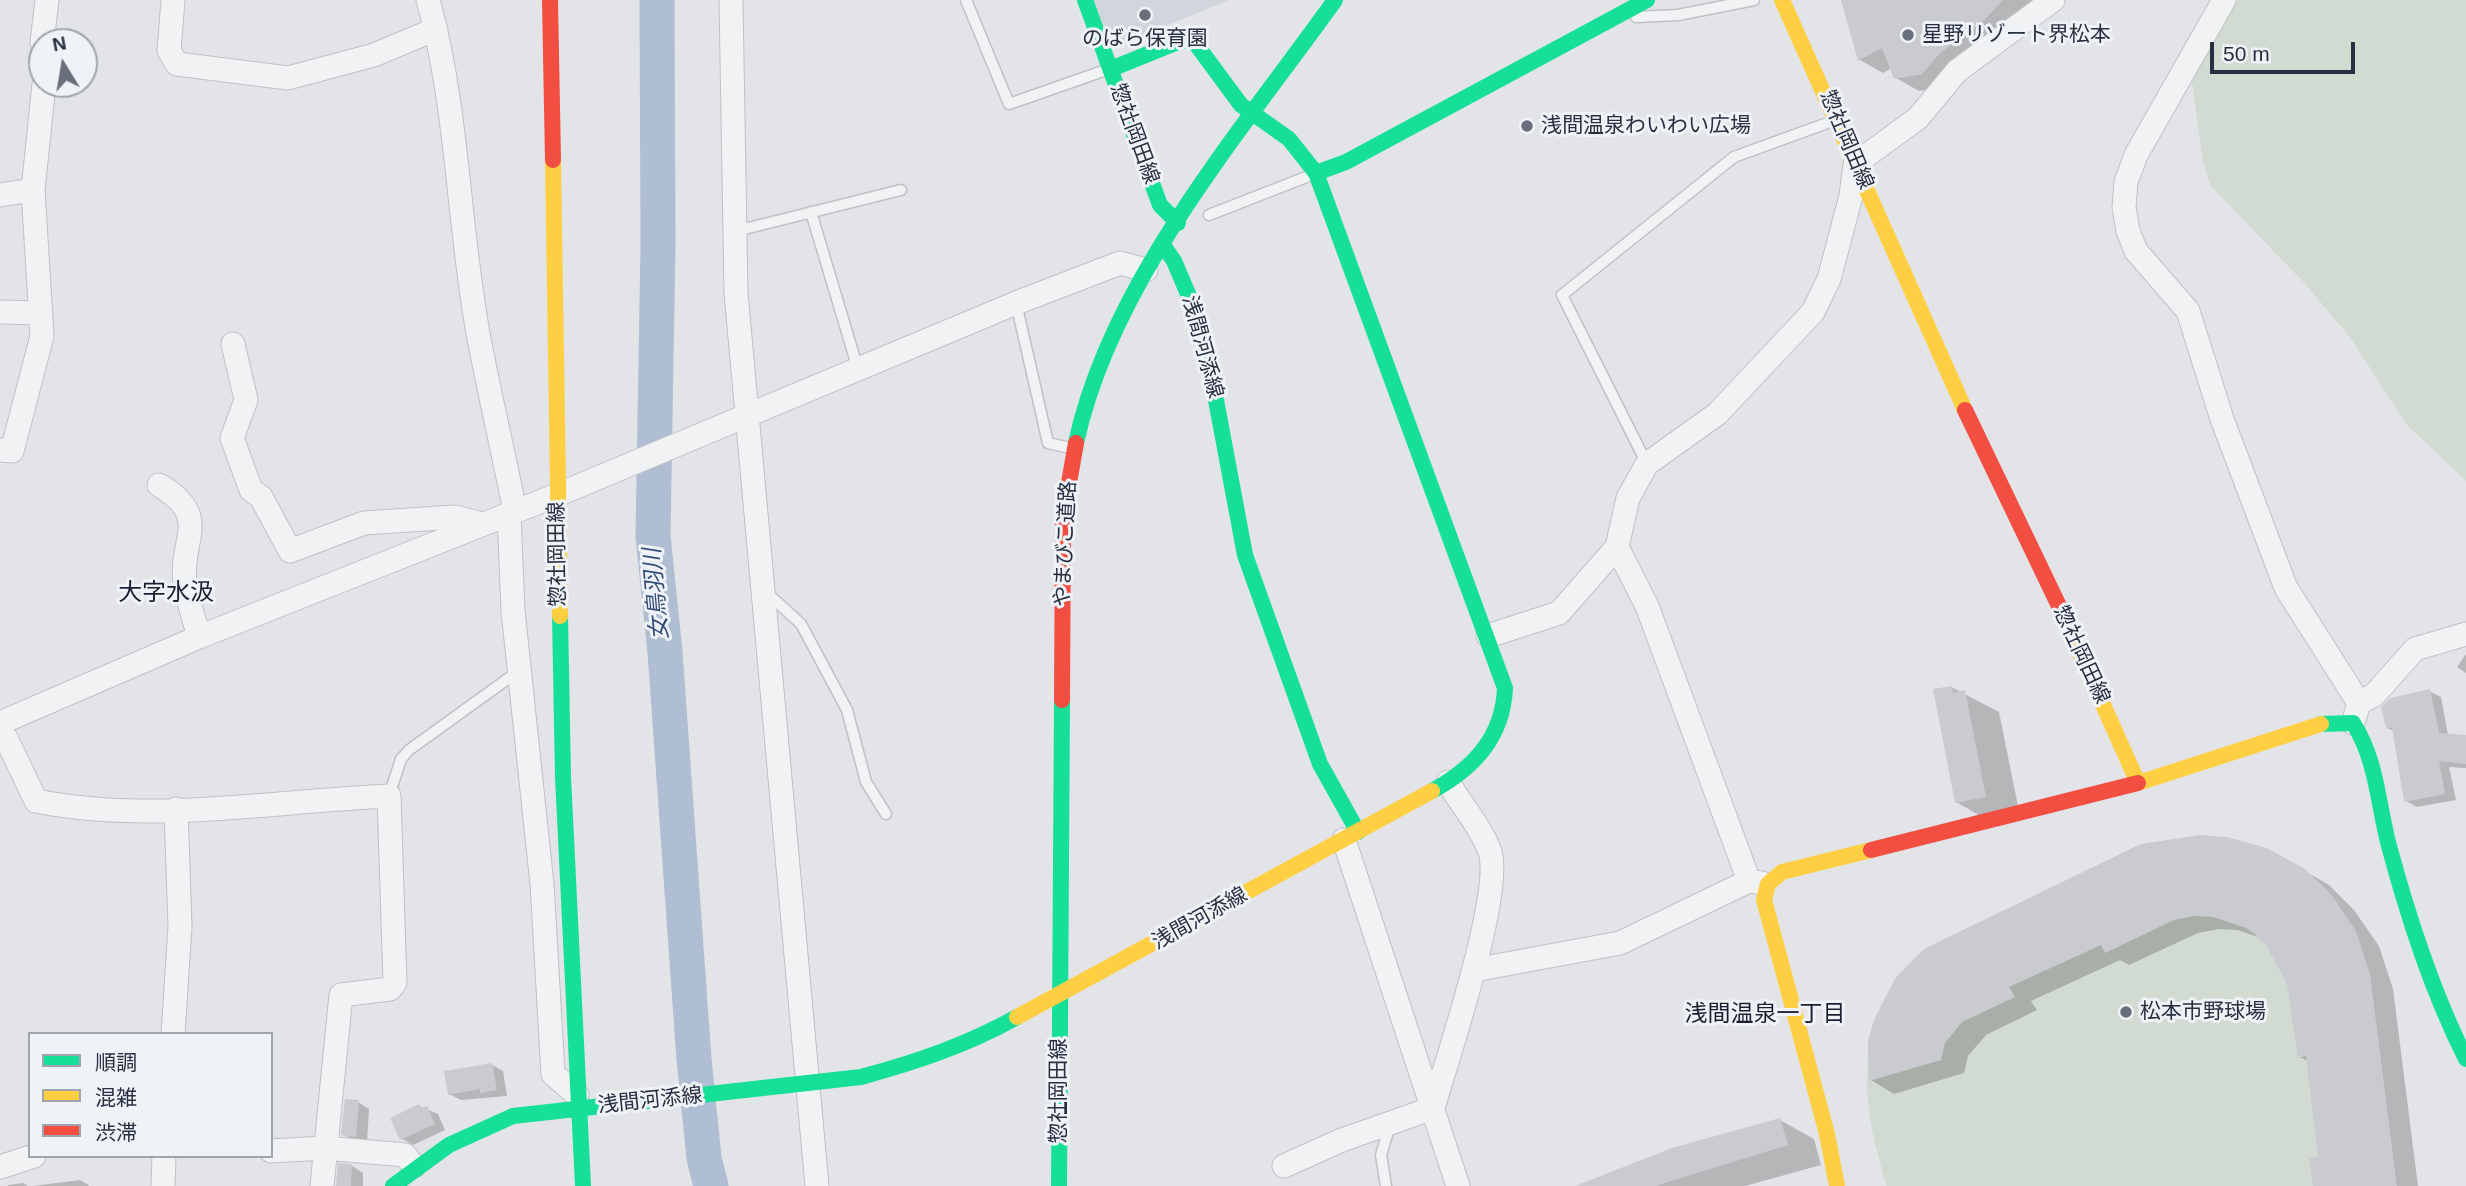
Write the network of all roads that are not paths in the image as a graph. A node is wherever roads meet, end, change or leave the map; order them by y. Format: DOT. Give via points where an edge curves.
graph roads {
  1 [pos="47,0"];
  2 [pos="173,0"];
  3 [pos="428,0"];
  4 [pos="550,0"];
  5 [pos="731,0"];
  6 [pos="966,0"];
  7 [pos="1085,0"];
  8 [pos="1335,0"];
  9 [pos="1647,0"];
  10 [pos="1754,0"];
  11 [pos="1782,0"];
  12 [pos="2053,0"];
  13 [pos="2224,0"];
  14 [pos="1612,18"];
  15 [pos="44,28"];
  16 [pos="436,29"];
  17 [pos="1111,69"];
  18 [pos="43,98"];
  19 [pos="1254,114"];
  20 [pos="1839,119"];
  21 [pos="1855,164"];
  22 [pos="1316,173"];
  23 [pos="33,190"];
  24 [pos="901,190"];
  25 [pos="0,195"];
  26 [pos="811,212"];
  27 [pos="1209,215"];
  28 [pos="1178,223"];
  29 [pos="736,231"];
  30 [pos="1163,245"];
  31 [pos="1146,270"];
  32 [pos="1016,303"];
  33 [pos="0,312"];
  34 [pos="40,313"];
  35 [pos="233,344"];
  36 [pos="858,369"];
  37 [pos="741,417"];
  38 [pos="1073,449"];
  39 [pos="0,450"];
  40 [pos="1647,464"];
  41 [pos="159,485"];
  42 [pos="557,495"];
  43 [pos="512,512"];
  44 [pos="482,524"];
  45 [pos="1617,547"];
  46 [pos="763,589"];
  47 [pos="2466,634"];
  48 [pos="1488,636"];
  49 [pos="199,637"];
  50 [pos="520,670"];
  51 [pos="2356,713"];
  52 [pos="0,723"];
  53 [pos="0,733"];
  54 [pos="1448,782"];
  55 [pos="2138,783"];
  56 [pos="389,796"];
  57 [pos="176,809"];
  58 [pos="886,814"];
  59 [pos="1351,836"];
  60 [pos="1759,883"];
  61 [pos="1474,970"];
  62 [pos="1059,996"];
  63 [pos="173,1032"];
  64 [pos="2466,1059"];
  65 [pos="802,1085"];
  66 [pos="577,1101"];
  67 [pos="1433,1108"];
  68 [pos="1390,1125"];
  69 [pos="325,1148"];
  70 [pos="273,1150"];
  71 [pos="28,1158"];
  72 [pos="164,1158"];
  73 [pos="1284,1166"];
  74 [pos="0,1167"];
  75 [pos="416,1176"];
  76 [pos="163,1186"];
  77 [pos="322,1186"];
  78 [pos="393,1186"];
  79 [pos="583,1186"];
  80 [pos="817,1186"];
  81 [pos="1059,1186"];
  82 [pos="1386,1186"];
  83 [pos="1458,1186"];
  84 [pos="1837,1186"];
  1 -- 15 [label="street"];
  2 -- 16 [label="street" via="169,51 177,64 288,78 374,55"];
  3 -- 16 [label="street"];
  4 -- 42 [label="main road, 惣社岡田線"];
  5 -- 29 [label="street"];
  6 -- 17 [label="lane" via="1009,104"];
  7 -- 17 [label="main road, 惣社岡田線"];
  8 -- 19 [label="main road, やまびこ道路"];
  9 -- 14 [label="main road"];
  10 -- 14 [label="lane" via="1678,15"];
  11 -- 20 [label="main road, 惣社岡田線"];
  12 -- 21 [label="street" via="1957,71 1918,117"];
  13 -- 51 [label="street" via="2136,155 2126,182 2128,231 2136,251 2188,311 2222,419 2286,587"];
  14 -- 22 [label="main road" via="1340,165"];
  16 -- 43 [label="street" via="478,333"];
  17 -- 19 [label="main road" via="1193,40 1241,105"];
  17 -- 28 [label="main road, 惣社岡田線" via="1160,205"];
  18 -- 23 [label="street"];
  19 -- 22 [label="main road" via="1289,139"];
  19 -- 28 [label="main road, やまびこ道路"];
  20 -- 21 [label="main road, 惣社岡田線"];
  20 -- 40 [label="lane" via="1734,157 1562,295"];
  21 -- 40 [label="street" via="1829,279 1814,312 1717,414"];
  21 -- 55 [label="main road, 惣社岡田線"];
  22 -- 27 [label="lane"];
  22 -- 48 [label="main road"];
  23 -- 25 [label="street"];
  23 -- 34 [label="street"];
  24 -- 26 [label="lane"];
  26 -- 29 [label="lane"];
  26 -- 36 [label="lane"];
  28 -- 30 [label="main road, やまびこ道路"];
  29 -- 37 [label="street"];
  30 -- 31 [label="main road, やまびこ道路"];
  30 -- 59 [label="main road, 浅間河添線" via="1194,308 1207,352 1245,555 1320,764"];
  31 -- 32 [label="street" via="1119,263"];
  31 -- 38 [label="main road, やまびこ道路" via="1096,368"];
  32 -- 36 [label="street"];
  32 -- 38 [label="lane" via="1048,443"];
  33 -- 34 [label="street"];
  34 -- 39 [label="street" via="42,336 12,451"];
  35 -- 44 [label="street" via="246,400 232,438 251,490 261,497 290,551 364,523 455,517"];
  36 -- 37 [label="street"];
  37 -- 42 [label="street"];
  37 -- 46 [label="street"];
  38 -- 62 [label="main road, やまびこ道路" via="1063,517"];
  40 -- 45 [label="street" via="1628,498"];
  41 -- 49 [label="street" via="183,502 190,522 185,580"];
  42 -- 43 [label="street"];
  42 -- 66 [label="main road, 惣社岡田線"];
  43 -- 44 [label="street"];
  43 -- 50 [label="street"];
  44 -- 49 [label="street"];
  45 -- 48 [label="street" via="1559,613"];
  45 -- 60 [label="street" via="1647,606"];
  46 -- 58 [label="lane" via="801,624 847,710 866,782"];
  46 -- 65 [label="street"];
  47 -- 51 [label="street" via="2415,649"];
  48 -- 54 [label="main road" via="1506,688 1506,708 1488,749"];
  49 -- 52 [label="street"];
  50 -- 56 [label="lane" via="409,750 401,759"];
  50 -- 66 [label="street" via="542,884 553,1074"];
  51 -- 55 [label="main road"];
  51 -- 64 [label="main road" via="2420,959"];
  53 -- 57 [label="street" via="36,802 81,810"];
  54 -- 59 [label="main road"];
  54 -- 61 [label="street" via="1490,853 1490,888"];
  55 -- 60 [label="main road" via="1782,873"];
  56 -- 57 [label="street"];
  56 -- 69 [label="street" via="395,983 390,989 341,995"];
  57 -- 63 [label="street" via="180,927"];
  59 -- 62 [label="main road, 浅間河添線"];
  59 -- 67 [label="street"];
  60 -- 61 [label="street" via="1620,943"];
  60 -- 84 [label="main road"];
  61 -- 67 [label="street"];
  62 -- 65 [label="main road, 浅間河添線" via="977,1039 917,1062 861,1077"];
  62 -- 81 [label="main road, 惣社岡田線"];
  65 -- 66 [label="main road, 浅間河添線" via="602,1106"];
  65 -- 80 [label="street"];
  66 -- 75 [label="main road, 浅間河添線" via="483,1126 443,1148"];
  66 -- 79 [label="main road, 惣社岡田線"];
  67 -- 68 [label="street"];
  67 -- 83 [label="street"];
  68 -- 73 [label="street"];
  68 -- 82 [label="lane" via="1381,1155"];
  69 -- 70 [label="street"];
  69 -- 75 [label="street" via="405,1155"];
  69 -- 77 [label="street"];
  71 -- 74 [label="street"];
  72 -- 76 [label="street"];
  75 -- 78 [label="main road, 浅間河添線"];
}
